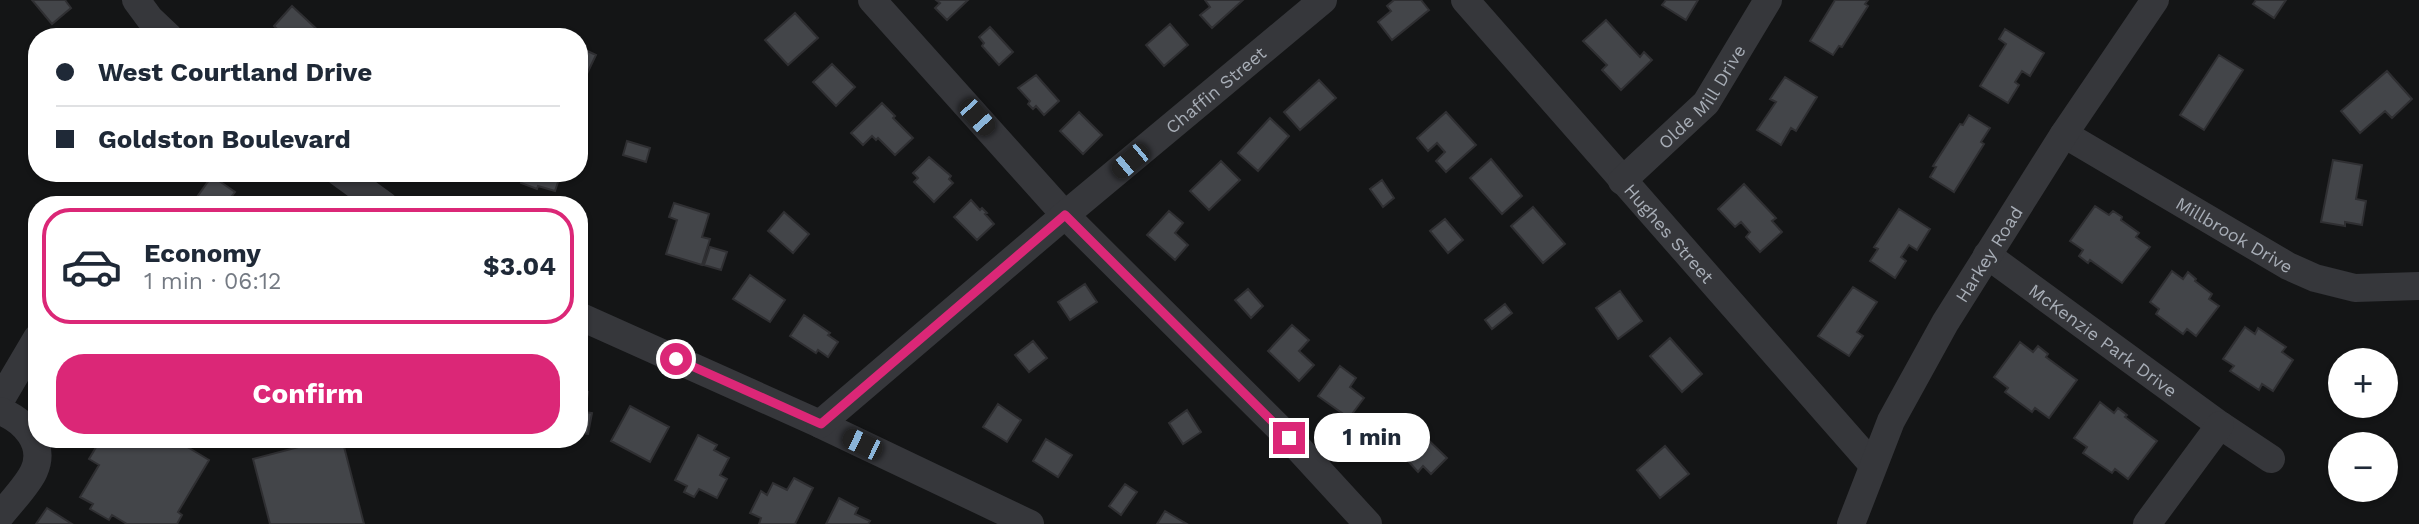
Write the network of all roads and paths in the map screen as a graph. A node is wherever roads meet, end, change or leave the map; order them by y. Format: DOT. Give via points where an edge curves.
graph roads {
  1 [pos="136,0"];
  2 [pos="872,0"];
  3 [pos="1324,0"];
  4 [pos="1465,0"];
  5 [pos="1768,0"];
  6 [pos="2155,0"];
  7 [pos="160,28"];
  8 [pos="2064,134"];
  9 [pos="1622,181"];
  10 [pos="352,182"];
  11 [pos="372,196"];
  12 [pos="1065,215"];
  13 [pos="1987,256"];
  14 [pos="2419,286"];
  15 [pos="588,320"];
  16 [pos="28,353"];
  17 [pos="0,401"];
  18 [pos="0,411"];
  19 [pos="821,424"];
  20 [pos="2220,425"];
  21 [pos="28,430"];
  22 [pos="36,448"];
  23 [pos="2271,459"];
  24 [pos="1873,465"];
  25 [pos="0,516"];
  26 [pos="1030,524"];
  27 [pos="1368,524"];
  28 [pos="1851,524"];
  29 [pos="2147,524"];
  1 -- 7 [label="street"];
  2 -- 12 [label="street"];
  3 -- 12 [label="street, Chaffin Street"];
  4 -- 9 [label="street, Hughes Street"];
  5 -- 9 [label="street, Olde Mill Drive" via="1706,103"];
  6 -- 8 [label="street, Harkey Road"];
  8 -- 13 [label="street, Harkey Road"];
  8 -- 14 [label="street, Millbrook Drive" via="2315,278 2355,288"];
  9 -- 24 [label="street, Hughes Street"];
  10 -- 11 [label="street"];
  12 -- 19 [label="street, Chaffin Street"];
  12 -- 27 [label="street" via="1289,438"];
  13 -- 20 [label="street, McKenzie Park Drive"];
  13 -- 24 [label="street, Harkey Road" via="1916,372"];
  15 -- 19 [label="street"];
  16 -- 17 [label="street"];
  18 -- 21 [label="street"];
  19 -- 26 [label="street"];
  20 -- 23 [label="street, McKenzie Park Drive"];
  20 -- 29 [label="street"];
  22 -- 25 [label="street" via="34,471"];
  24 -- 28 [label="street, Harkey Road"];
}
